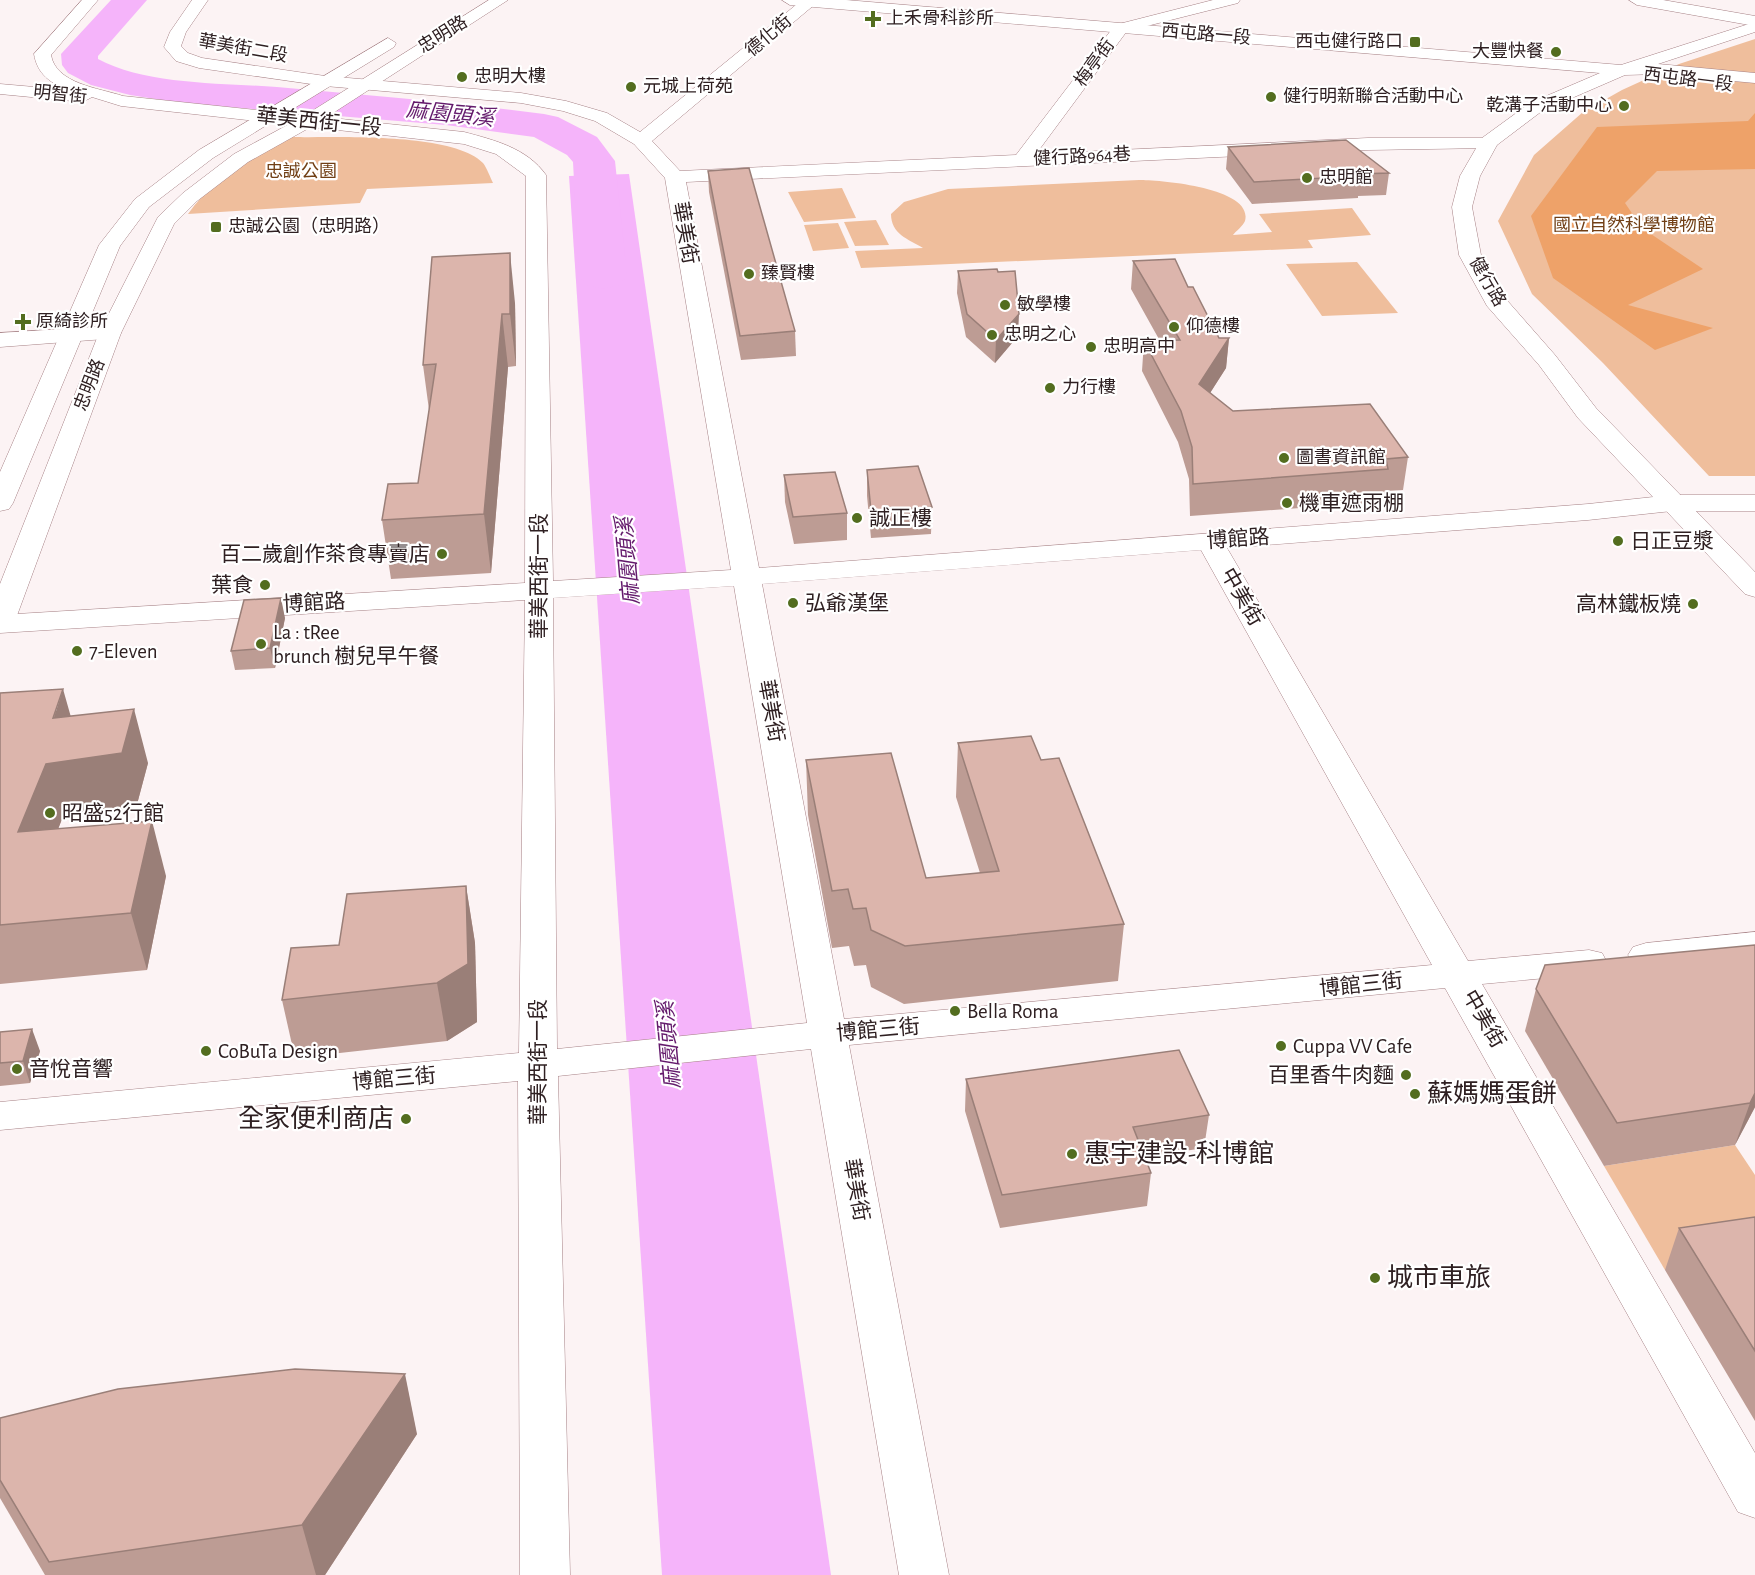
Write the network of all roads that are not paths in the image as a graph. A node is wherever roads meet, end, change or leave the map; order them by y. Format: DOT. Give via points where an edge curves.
graph roads {
  1 [pos="90,0"];
  2 [pos="200,0"];
  3 [pos="500,0"];
  4 [pos="790,0"];
  5 [pos="1232,0"];
  6 [pos="1637,0"];
  7 [pos="811,1"];
  8 [pos="1755,21"];
  9 [pos="1755,27"];
  10 [pos="1121,28"];
  11 [pos="403,34"];
  12 [pos="1622,70"];
  13 [pos="1755,78"];
  14 [pos="320,84"];
  15 [pos="361,86"];
  16 [pos="1755,87"];
  17 [pos="0,89"];
  18 [pos="19,91"];
  19 [pos="0,100"];
  20 [pos="121,101"];
  21 [pos="271,115"];
  22 [pos="311,119"];
  23 [pos="641,140"];
  24 [pos="1489,142"];
  25 [pos="1022,160"];
  26 [pos="675,177"];
  27 [pos="110,333"];
  28 [pos="73,336"];
  29 [pos="0,340"];
  30 [pos="0,503"];
  31 [pos="1672,503"];
  32 [pos="1755,503"];
  33 [pos="1210,542"];
  34 [pos="734,578"];
  35 [pos="1755,588"];
  36 [pos="548,590"];
  37 [pos="0,622"];
  38 [pos="1755,944"];
  39 [pos="1459,975"];
  40 [pos="816,1036"];
  41 [pos="551,1064"];
  42 [pos="0,1116"];
  43 [pos="1755,1497"];
  44 [pos="545,1575"];
  45 [pos="924,1575"];
  1 -- 20 [label="street, 華美西街一段" via="42,54 44,65 64,83"];
  2 -- 14 [label="street, 華美街二段" via="172,47 182,57"];
  3 -- 15 [label="street, 忠明路"];
  4 -- 7 [label="street, 西屯路一段"];
  5 -- 10 [label="street, 梅亭街"];
  6 -- 8 [label="street"];
  7 -- 10 [label="street, 西屯路一段"];
  7 -- 23 [label="street, 德化街"];
  9 -- 12 [label="street, 健行路"];
  10 -- 12 [label="street, 西屯路一段"];
  10 -- 25 [label="street, 梅亭街"];
  11 -- 14 [label="street, 忠明路"];
  12 -- 13 [label="street, 西屯路一段" via="1659,69"];
  12 -- 16 [label="street, 西屯路一段" via="1658,78"];
  12 -- 24 [label="street, 健行路" via="1536,107"];
  14 -- 15 [label="street, 華美街二段"];
  14 -- 21 [label="street, 忠明路"];
  15 -- 22 [label="street, 忠明路"];
  15 -- 23 [label="street, 華美街" via="521,98 566,106 602,117"];
  17 -- 18 [label="street, 明智街"];
  18 -- 19 [label="street"];
  18 -- 20 [label="street, 明智街"];
  20 -- 21 [label="street, 華美西街一段"];
  21 -- 22 [label="street, 華美西街一段"];
  21 -- 28 [label="street, 忠明路" via="206,154 142,203 110,245"];
  22 -- 27 [label="street, 忠明路" via="240,159 165,221"];
  22 -- 36 [label="street, 華美西街一段" via="464,138 518,157 536,175"];
  23 -- 26 [label="street, 華美街"];
  24 -- 25 [label="street, 健行路964巷"];
  24 -- 31 [label="street, 健行路" via="1470,176 1462,207 1470,255 1508,317 1587,413"];
  25 -- 26 [label="street, 健行路964巷"];
  26 -- 34 [label="street, 華美街"];
  27 -- 28 [label="street"];
  27 -- 37 [label="street, 忠明路"];
  28 -- 29 [label="street"];
  28 -- 30 [label="street, 忠明路"];
  31 -- 32 [label="street, 博館路"];
  31 -- 33 [label="street, 博館路"];
  31 -- 35 [label="street, 健行路"];
  33 -- 34 [label="street, 博館路"];
  33 -- 39 [label="street, 中美街"];
  34 -- 36 [label="street, 博館路"];
  34 -- 40 [label="street, 華美街"];
  36 -- 37 [label="street, 博館路"];
  36 -- 41 [label="street, 華美西街一段"];
  38 -- 39 [label="street, 博館三街"];
  39 -- 40 [label="street, 博館三街"];
  39 -- 43 [label="street, 中美街"];
  40 -- 41 [label="street, 博館三街"];
  40 -- 45 [label="street, 華美街"];
  41 -- 42 [label="street, 博館三街"];
  41 -- 44 [label="street, 華美西街一段"];
}
